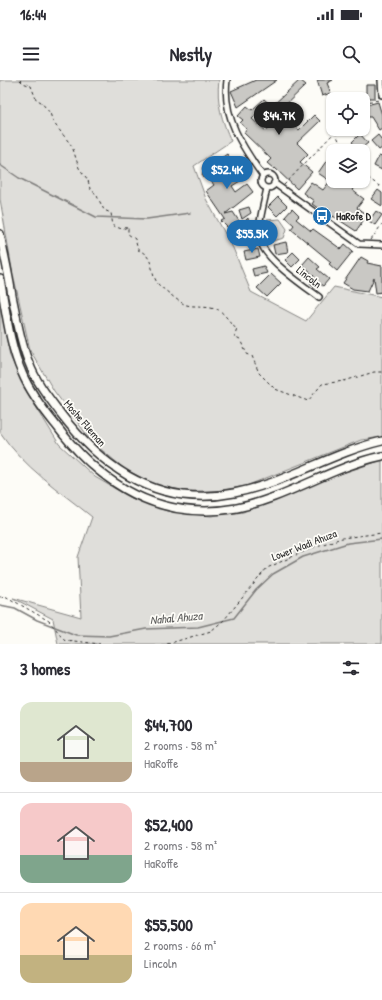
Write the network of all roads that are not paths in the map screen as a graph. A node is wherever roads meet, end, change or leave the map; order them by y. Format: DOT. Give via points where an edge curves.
graph roads {
  1 [pos="228,80"];
  2 [pos="381,80"];
  3 [pos="382,95"];
  4 [pos="263,176"];
  5 [pos="274,183"];
  6 [pos="267,188"];
  7 [pos="0,234"];
  8 [pos="382,245"];
  9 [pos="0,279"];
  10 [pos="319,297"];
  11 [pos="382,441"];
  12 [pos="382,456"];
  1 -- 4 [label="street" via="227,104 231,121 247,154"];
  2 -- 3 [label="street"];
  4 -- 5 [label="street" via="272,176"];
  4 -- 6 [label="street" via="262,183"];
  5 -- 6 [label="street"];
  5 -- 8 [label="street" via="359,244"];
  6 -- 10 [label="street, Lincoln" via="260,227 262,245 271,258"];
  7 -- 11 [label="main road, Moshe Flieman" via="22,343 37,380 88,446 119,472 137,482 176,494 233,494 263,486 345,452"];
  9 -- 12 [label="main road" via="14,351 30,390 83,458 115,484 134,495 175,508 235,508 267,499 349,465"];
}
